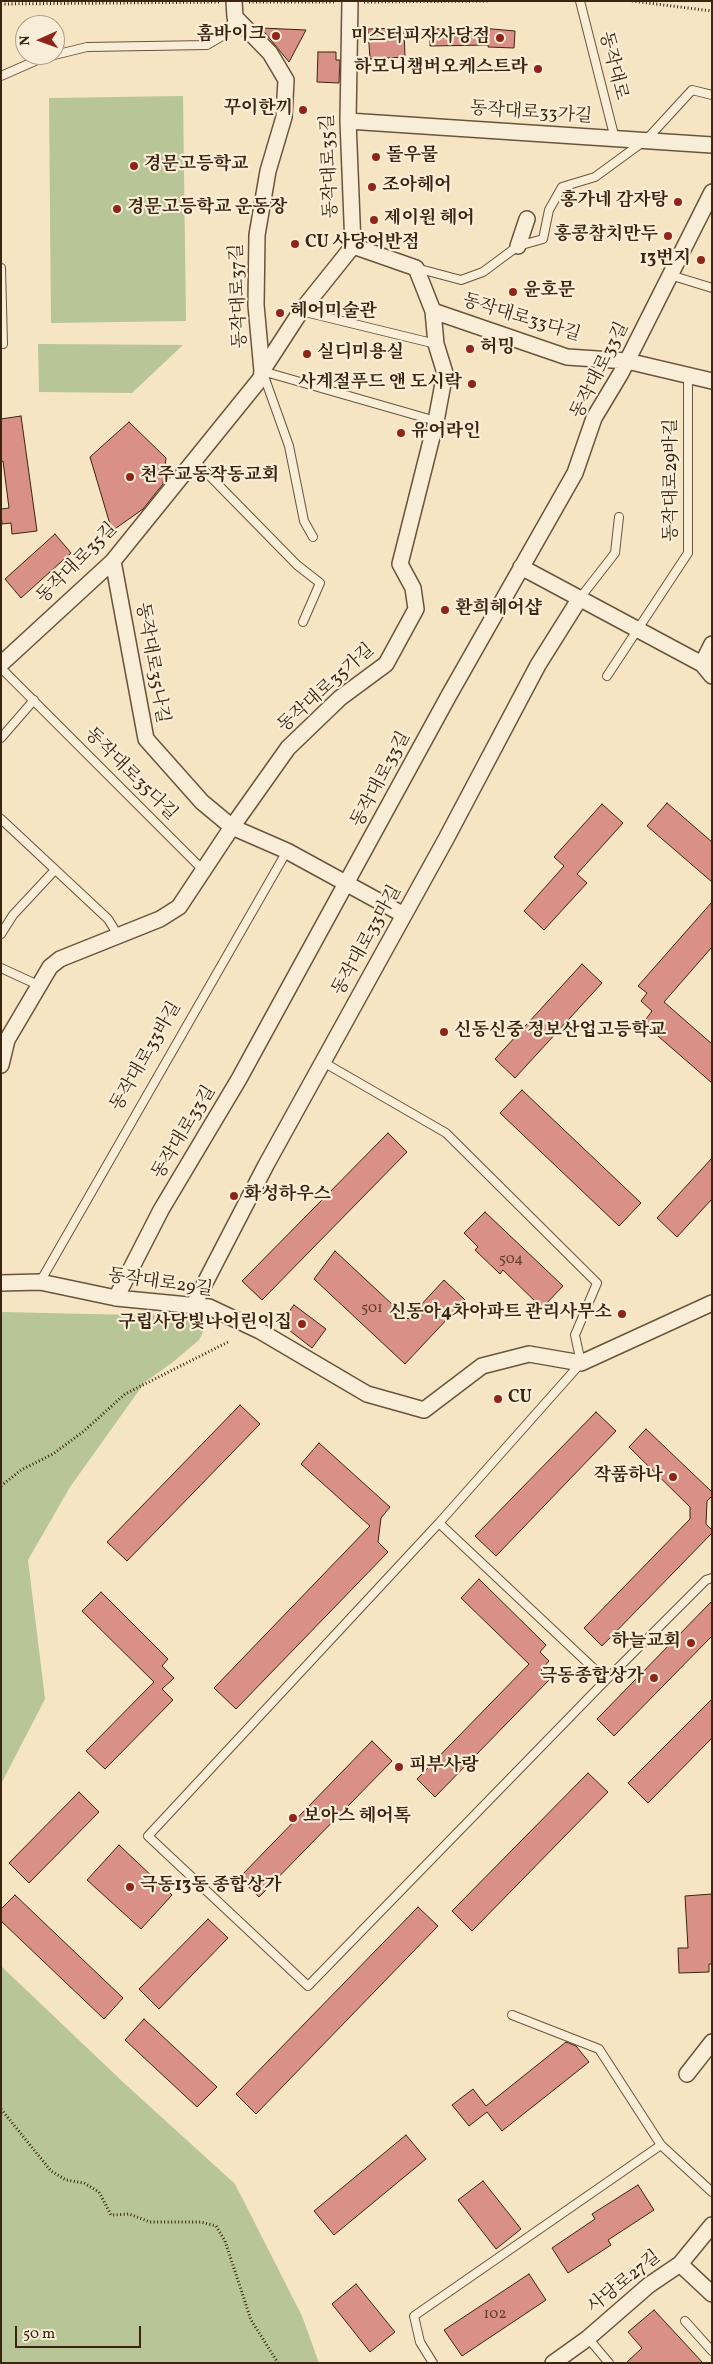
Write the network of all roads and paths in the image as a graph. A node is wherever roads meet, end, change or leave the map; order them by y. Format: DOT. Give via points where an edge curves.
graph roads {
  1 [pos="234,1"];
  2 [pos="350,1"];
  3 [pos="580,1"];
  4 [pos="632,1"];
  5 [pos="712,11"];
  6 [pos="235,17"];
  7 [pos="1,76"];
  8 [pos="712,95"];
  9 [pos="348,121"];
  10 [pos="615,139"];
  11 [pos="647,140"];
  12 [pos="712,145"];
  13 [pos="711,196"];
  14 [pos="527,219"];
  15 [pos="353,246"];
  16 [pos="518,246"];
  17 [pos="1,268"];
  18 [pos="416,268"];
  19 [pos="670,275"];
  20 [pos="712,288"];
  21 [pos="301,310"];
  22 [pos="433,311"];
  23 [pos="4,344"];
  24 [pos="436,344"];
  25 [pos="628,361"];
  26 [pos="262,371"];
  27 [pos="688,375"];
  28 [pos="712,381"];
  29 [pos="436,421"];
  30 [pos="194,460"];
  31 [pos="619,517"];
  32 [pos="313,537"];
  33 [pos="113,560"];
  34 [pos="521,567"];
  35 [pos="580,598"];
  36 [pos="303,622"];
  37 [pos="638,630"];
  38 [pos="712,644"];
  39 [pos="1,666"];
  40 [pos="707,670"];
  41 [pos="606,676"];
  42 [pos="34,700"];
  43 [pos="1,738"];
  44 [pos="1,819"];
  45 [pos="232,827"];
  46 [pos="287,851"];
  47 [pos="54,870"];
  48 [pos="204,871"];
  49 [pos="347,884"];
  50 [pos="404,915"];
  51 [pos="1,934"];
  52 [pos="118,935"];
  53 [pos="1,968"];
  54 [pos="38,985"];
  55 [pos="323,1062"];
  56 [pos="1,1065"];
  57 [pos="40,1282"];
  58 [pos="1,1283"];
  59 [pos="116,1298"];
  60 [pos="712,1303"];
  61 [pos="194,1306"];
  62 [pos="230,1341"];
  63 [pos="581,1363"];
  64 [pos="1,1486"];
  65 [pos="439,1523"];
  66 [pos="712,1578"];
  67 [pos="606,1680"];
  68 [pos="512,2015"];
  69 [pos="712,2042"];
  70 [pos="687,2074"];
  71 [pos="1,2108"];
  72 [pos="661,2145"];
  73 [pos="712,2192"];
  74 [pos="712,2225"];
  75 [pos="680,2264"];
  76 [pos="712,2294"];
  77 [pos="685,2321"];
  78 [pos="588,2338"];
  79 [pos="712,2351"];
  80 [pos="604,2361"];
  81 [pos="278,2363"];
  82 [pos="434,2363"];
  83 [pos="553,2363"];
  1 -- 6 [label="street"];
  2 -- 9 [label="street, 동작대로35길"];
  3 -- 10 [label="lane, 동작대로"];
  4 -- 5 [label="path"];
  6 -- 7 [label="lane" via="224,35 207,45 87,47 42,58"];
  6 -- 26 [label="street, 동작대로37길" via="270,53 286,80 284,117 268,171 257,235 256,305"];
  8 -- 11 [label="lane" via="692,90"];
  9 -- 10 [label="street, 동작대로33가길"];
  9 -- 15 [label="street, 동작대로35길"];
  10 -- 11 [label="street, 동작대로33가길"];
  11 -- 12 [label="street, 동작대로33가길"];
  11 -- 16 [label="lane" via="595,177 562,187 549,210 543,238"];
  13 -- 19 [label="street, 동작대로33길"];
  14 -- 16 [label="street"];
  15 -- 18 [label="street"];
  15 -- 21 [label="street, 동작대로35길"];
  16 -- 18 [label="lane" via="483,272 461,280"];
  17 -- 23 [label="lane"];
  18 -- 22 [label="street, 동작대로35가길"];
  19 -- 20 [label="lane"];
  19 -- 25 [label="street, 동작대로33길"];
  21 -- 24 [label="lane"];
  21 -- 26 [label="street, 동작대로35길"];
  22 -- 24 [label="street, 동작대로35가길"];
  22 -- 25 [label="street, 동작대로33다길" via="567,357"];
  24 -- 29 [label="street, 동작대로35가길" via="445,374"];
  25 -- 27 [label="street, 동작대로33다길"];
  25 -- 34 [label="street, 동작대로33길" via="594,418 575,473"];
  26 -- 29 [label="lane"];
  26 -- 30 [label="street, 동작대로35길" via="261,378"];
  26 -- 32 [label="lane" via="289,446 304,521"];
  27 -- 28 [label="street, 동작대로33다길"];
  27 -- 37 [label="lane, 동작대로29바길" via="688,553"];
  29 -- 45 [label="street, 동작대로35가길" via="400,564 413,588 416,609 386,664 340,698 288,748"];
  30 -- 33 [label="street, 동작대로35길"];
  30 -- 36 [label="lane" via="297,565 320,583"];
  31 -- 35 [label="lane" via="615,553"];
  33 -- 39 [label="street, 동작대로35길"];
  33 -- 45 [label="street, 동작대로35나길" via="146,739 202,802"];
  34 -- 35 [label="street"];
  34 -- 49 [label="street, 동작대로33길"];
  35 -- 37 [label="street"];
  35 -- 50 [label="street, 동작대로33마길" via="538,665"];
  37 -- 40 [label="street"];
  37 -- 41 [label="lane, 동작대로29바길"];
  38 -- 40 [label="street"];
  39 -- 42 [label="lane, 동작대로35다길"];
  42 -- 43 [label="lane"];
  42 -- 48 [label="lane, 동작대로35다길"];
  44 -- 47 [label="lane"];
  45 -- 46 [label="street"];
  45 -- 48 [label="street, 동작대로35가길"];
  46 -- 49 [label="street"];
  46 -- 57 [label="lane, 동작대로33바길"];
  47 -- 51 [label="lane" via="13,915"];
  47 -- 52 [label="lane" via="108,919"];
  48 -- 52 [label="street, 동작대로35가길" via="179,907 160,919"];
  49 -- 50 [label="street"];
  49 -- 59 [label="street, 동작대로33길" via="161,1210"];
  50 -- 55 [label="street, 동작대로33마길"];
  52 -- 54 [label="street, 동작대로35가길" via="60,959"];
  53 -- 54 [label="lane"];
  54 -- 56 [label="street, 동작대로35가길" via="7,1040"];
  55 -- 61 [label="street, 동작대로33마길" via="266,1164"];
  55 -- 63 [label="lane" via="446,1133 597,1282 575,1335"];
  57 -- 58 [label="street, 동작대로29길"];
  57 -- 59 [label="street, 동작대로29길"];
  59 -- 61 [label="street, 동작대로29길"];
  60 -- 63 [label="street"];
  61 -- 63 [label="street, 동작대로29길" via="210,1306 260,1331 368,1394 424,1410 482,1366 529,1354"];
  62 -- 64 [label="path" via="125,1394 84,1431"];
  63 -- 65 [label="lane"];
  65 -- 67 [label="lane"];
  65 -- 67 [label="lane" via="148,1836 308,1986"];
  66 -- 67 [label="lane" via="706,1580"];
  68 -- 72 [label="lane" via="599,2049"];
  69 -- 70 [label="street"];
  71 -- 81 [label="path" via="51,2171 99,2192 110,2215 130,2214 150,2222 201,2222 216,2226 225,2241 251,2320"];
  72 -- 73 [label="lane"];
  72 -- 82 [label="lane" via="414,2316 420,2342"];
  74 -- 75 [label="street, 사당로27길"];
  75 -- 76 [label="street"];
  75 -- 78 [label="street, 사당로27길" via="649,2285"];
  77 -- 79 [label="lane"];
  78 -- 80 [label="lane"];
  78 -- 83 [label="street, 사당로27길"];
}
